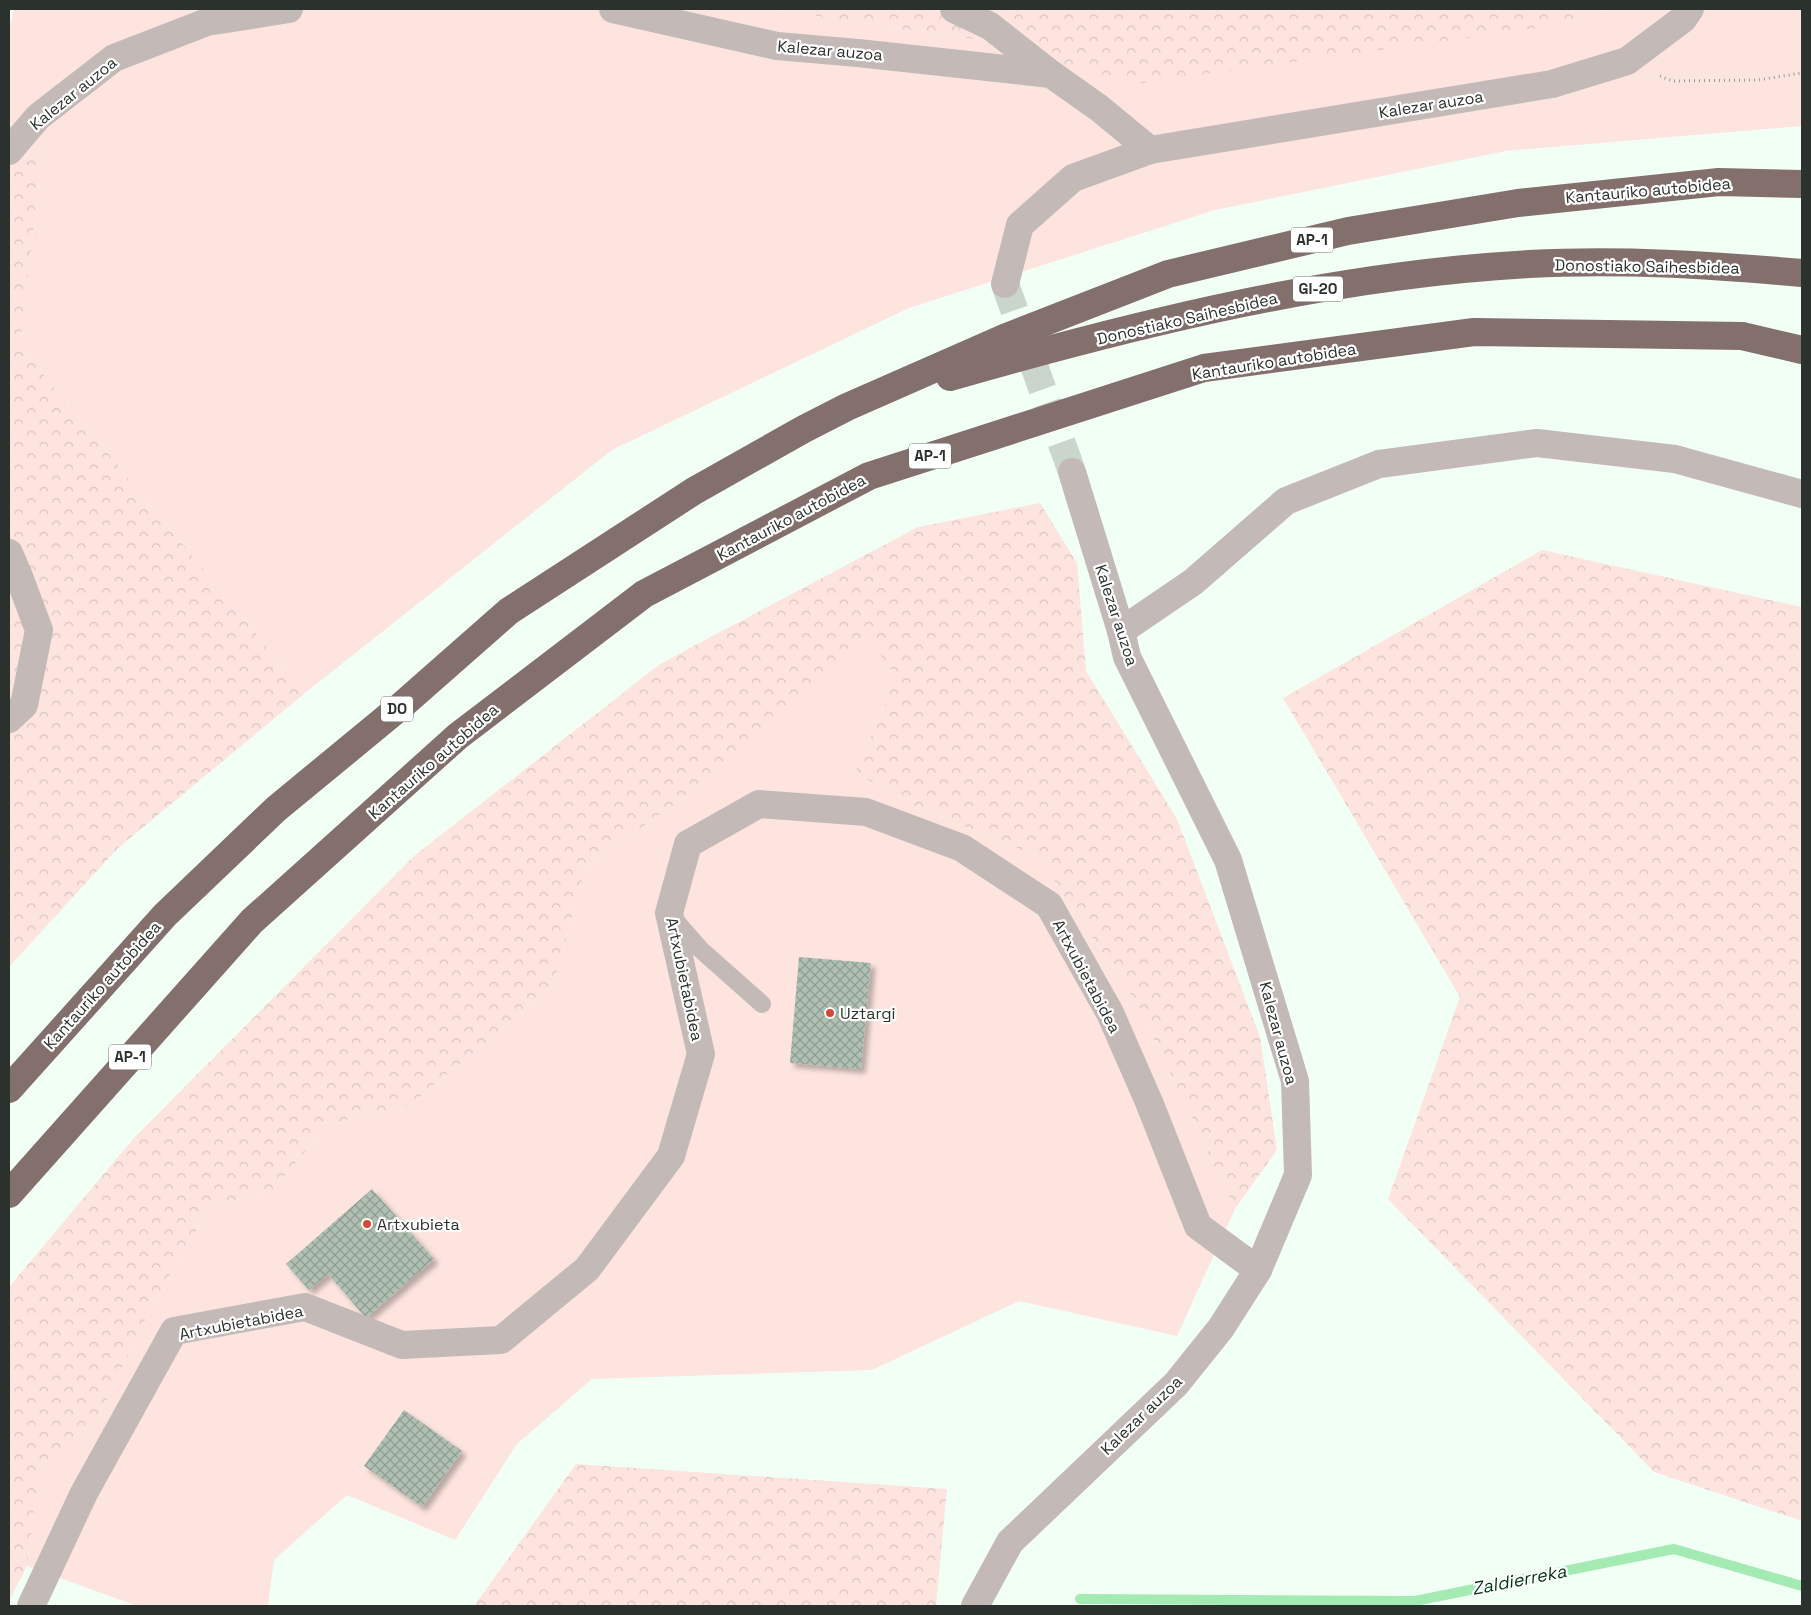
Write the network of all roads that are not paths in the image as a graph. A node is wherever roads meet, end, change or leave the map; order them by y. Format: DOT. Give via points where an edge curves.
graph roads {
  1 [pos="289,9"];
  2 [pos="613,9"];
  3 [pos="954,9"];
  4 [pos="1690,9"];
  5 [pos="1051,74"];
  6 [pos="1150,150"];
  7 [pos="9,151"];
  8 [pos="1802,184"];
  9 [pos="1802,273"];
  10 [pos="1005,284"];
  11 [pos="1742,336"];
  12 [pos="1802,344"];
  13 [pos="1802,350"];
  14 [pos="847,407"];
  15 [pos="1072,472"];
  16 [pos="1802,494"];
  17 [pos="9,553"];
  18 [pos="1121,631"];
  19 [pos="9,719"];
  20 [pos="669,913"];
  21 [pos="762,1004"];
  22 [pos="9,1089"];
  23 [pos="9,1194"];
  24 [pos="1258,1270"];
  25 [pos="31,1606"];
  26 [pos="975,1606"];
  1 -- 7 [label="street, Kalezar auzoa" via="207,22 114,58 38,117"];
  2 -- 5 [label="street, Kalezar auzoa" via="777,46"];
  3 -- 5 [label="street, Kalezar auzoa" via="990,26"];
  4 -- 6 [label="street, Kalezar auzoa" via="1684,19 1627,61 1552,84"];
  5 -- 6 [label="street, Kalezar auzoa"];
  6 -- 10 [label="street, Kalezar auzoa" via="1073,178 1020,225"];
  8 -- 14 [label="highway, Kantauriko autobidea / AP-1" via="1710,182 1518,203 1348,231 1168,274 1004,338"];
  9 -- 14 [label="highway, Donostiako Saihesbidea / GI-20" via="1701,264 1529,264 1349,284 1177,316"];
  11 -- 12 [label="highway"];
  11 -- 13 [label="highway, Kantauriko autobidea / AP-1"];
  11 -- 23 [label="highway, Kantauriko autobidea / AP-1" via="1474,332 1204,368 869,476 644,594 458,736 252,921"];
  14 -- 22 [label="highway, Kantauriko autobidea / DO" via="694,491 509,611 276,809 165,915"];
  15 -- 18 [label="street, Kalezar auzoa"];
  16 -- 18 [label="street" via="1675,459 1537,443 1379,464 1286,502 1193,582"];
  17 -- 19 [label="street" via="39,630 24,705"];
  18 -- 24 [label="street, Kalezar auzoa" via="1128,657 1228,860 1294,1081 1298,1175"];
  20 -- 21 [label="lane" via="700,949"];
  20 -- 24 [label="street, Artxubietabidea" via="688,844 759,804 866,812 962,848 1049,906 1110,1013 1198,1226"];
  20 -- 25 [label="street, Artxubietabidea" via="701,1054 671,1156 587,1269 501,1340 402,1345 305,1307 174,1331 84,1493"];
  24 -- 26 [label="street, Kalezar auzoa" via="1221,1328 1176,1384 1010,1542"];
}
